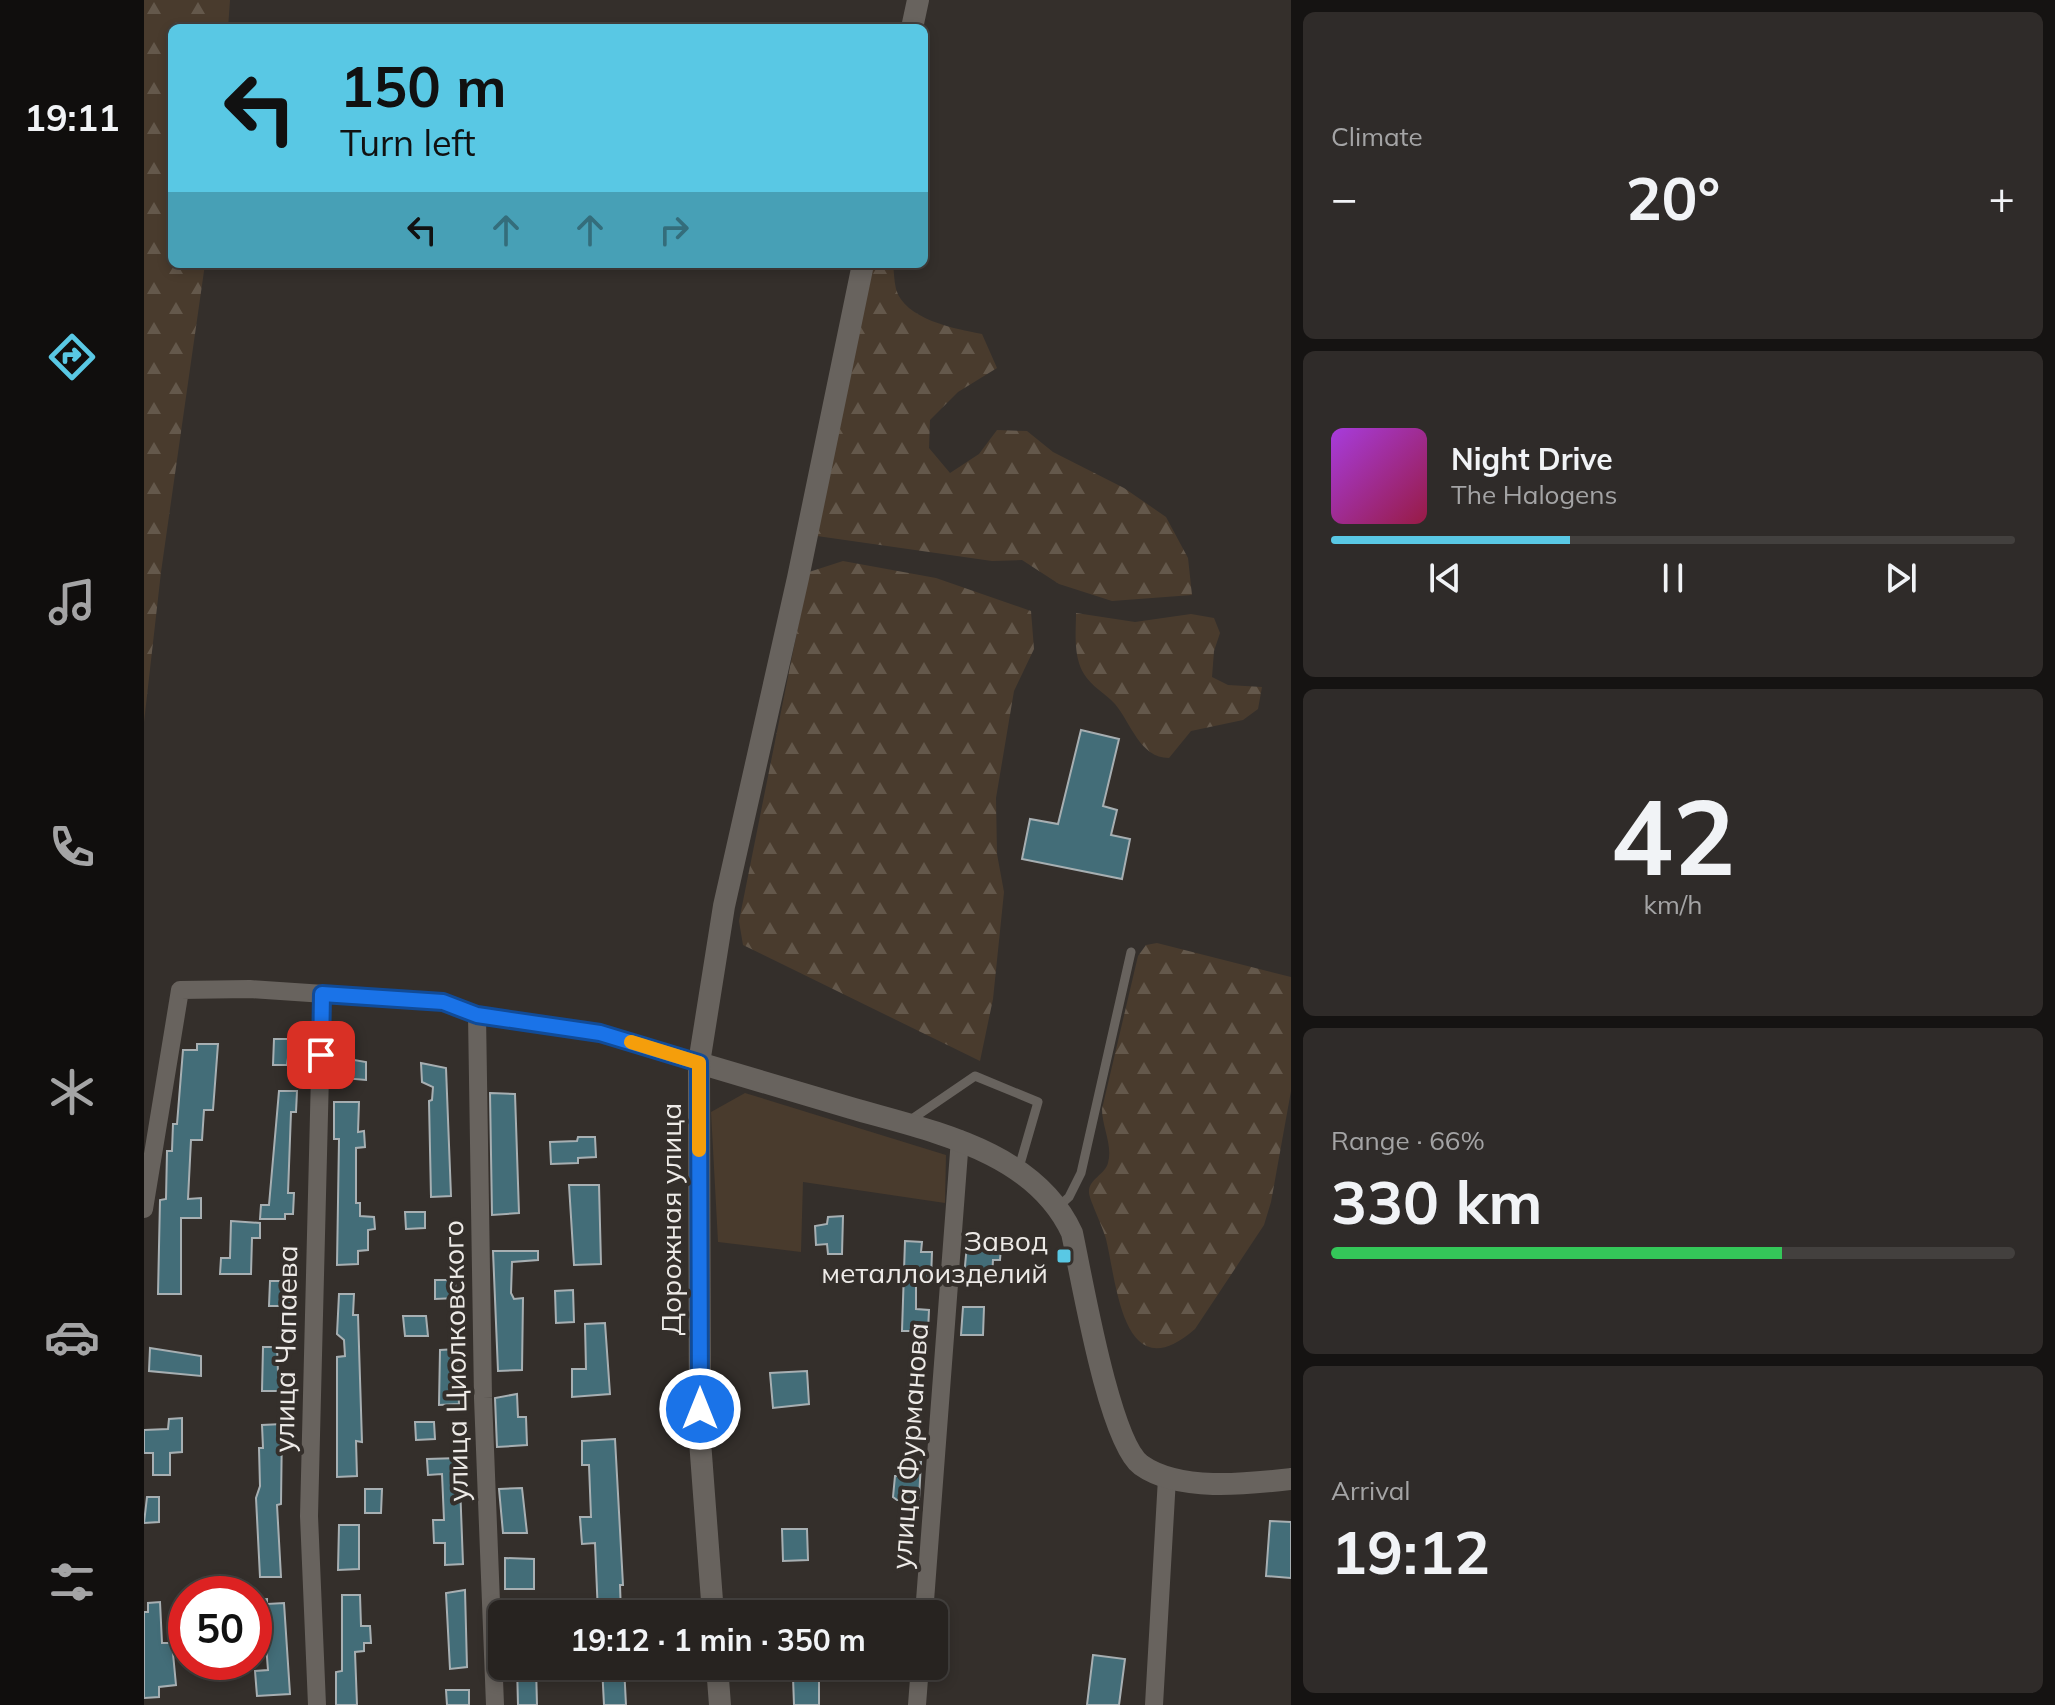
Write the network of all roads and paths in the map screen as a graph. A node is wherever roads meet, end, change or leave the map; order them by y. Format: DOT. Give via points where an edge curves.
graph roads {
  1 [pos="918,0"];
  2 [pos="913,24"];
  3 [pos="862,268"];
  4 [pos="1131,952"];
  5 [pos="322,994"];
  6 [pos="477,1015"];
  7 [pos="699,1063"];
  8 [pos="906,1124"];
  9 [pos="960,1139"];
  10 [pos="1018,1171"];
  11 [pos="1058,1207"];
  12 [pos="144,1209"];
  13 [pos="1167,1478"];
  14 [pos="1291,1479"];
  15 [pos="712,1600"];
  16 [pos="925,1600"];
  17 [pos="718,1680"];
  18 [pos="919,1680"];
  19 [pos="1158,1701"];
  20 [pos="317,1705"];
  21 [pos="495,1705"];
  22 [pos="720,1705"];
  23 [pos="917,1705"];
  1 -- 2 [label="main road"];
  3 -- 7 [label="main road, Дорожная улица" via="724,906"];
  4 -- 11 [label="lane" via="1081,1173"];
  5 -- 6 [label="street" via="443,1002"];
  5 -- 12 [label="street" via="180,990"];
  5 -- 20 [label="street, улица Чапаева" via="309,1516"];
  6 -- 7 [label="street" via="600,1033"];
  6 -- 21 [label="street, улица Циолковского"];
  7 -- 8 [label="main road"];
  7 -- 15 [label="main road, Дорожная улица" via="700,1441"];
  8 -- 9 [label="main road"];
  8 -- 10 [label="lane" via="975,1076 1038,1102"];
  9 -- 10 [label="main road"];
  9 -- 16 [label="street, улица Фурманова"];
  10 -- 11 [label="main road"];
  11 -- 13 [label="main road" via="1072,1233 1120,1434 1139,1464"];
  13 -- 14 [label="main road"];
  13 -- 19 [label="street"];
  17 -- 22 [label="main road"];
  18 -- 23 [label="street"];
}
